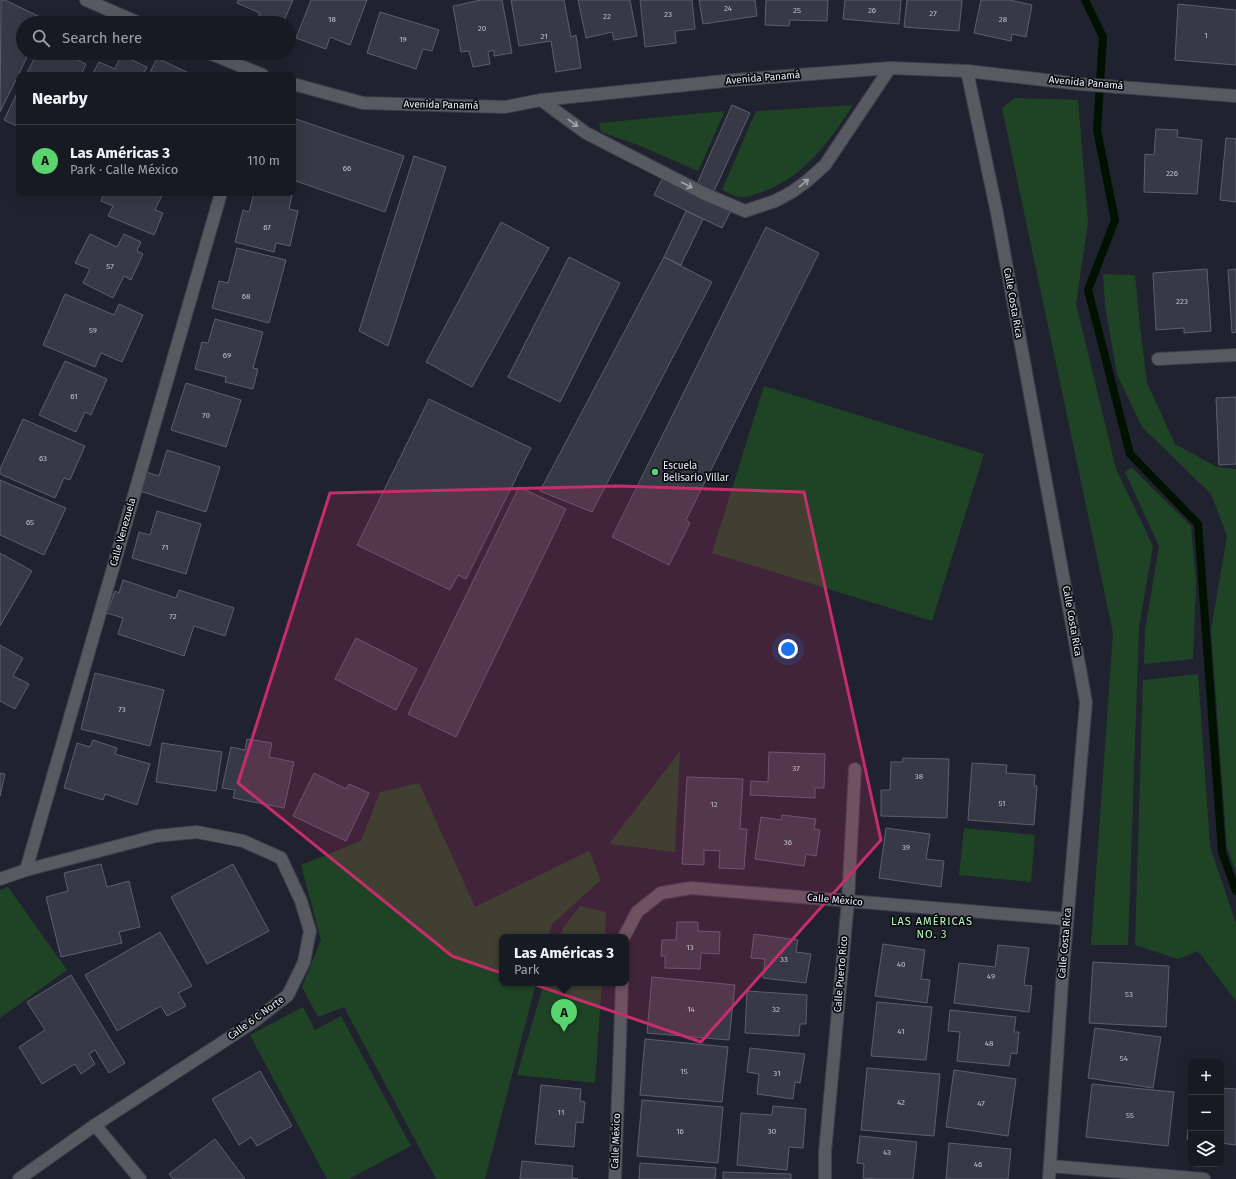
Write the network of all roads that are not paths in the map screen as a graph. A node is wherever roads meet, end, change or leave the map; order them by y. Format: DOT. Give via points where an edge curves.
graph roads {
  1 [pos="86,0"];
  2 [pos="123,16"];
  3 [pos="225,60"];
  4 [pos="890,68"];
  5 [pos="967,71"];
  6 [pos="253,72"];
  7 [pos="296,85"];
  8 [pos="1236,96"];
  9 [pos="541,100"];
  10 [pos="220,196"];
  11 [pos="1236,355"];
  12 [pos="1158,359"];
  13 [pos="855,769"];
  14 [pos="26,870"];
  15 [pos="0,880"];
  16 [pos="848,901"];
  17 [pos="1067,919"];
  18 [pos="626,934"];
  19 [pos="622,986"];
  20 [pos="95,1125"];
  21 [pos="1050,1166"];
  22 [pos="19,1179"];
  23 [pos="140,1179"];
  24 [pos="614,1179"];
  25 [pos="825,1179"];
  26 [pos="1049,1179"];
  27 [pos="1204,1179"];
  1 -- 2 [label="street"];
  3 -- 6 [label="street"];
  4 -- 5 [label="street, Avenida Panamá"];
  4 -- 9 [label="street, Avenida Panamá" via="734,80"];
  9 -- 4 [label="street, one-way" via="586,133 705,194 745,211 792,192 825,165"];
  5 -- 8 [label="street, Avenida Panamá" via="1080,84"];
  5 -- 17 [label="street, Calle Costa Rica" via="997,213 1086,702"];
  7 -- 9 [label="street, Avenida Panamá" via="363,103 505,107"];
  10 -- 14 [label="street, Calle Venezuela"];
  11 -- 12 [label="street"];
  13 -- 16 [label="street, Calle Puerto Rico"];
  14 -- 15 [label="street, Calle 6 C Norte"];
  14 -- 20 [label="street, Calle 6 C Norte" via="156,836 197,832 243,841 281,858 301,901 310,931 304,962 288,995 252,1023"];
  16 -- 17 [label="street, Calle México"];
  16 -- 18 [label="street, Calle México" via="691,888 661,893 637,912"];
  16 -- 25 [label="street, Calle Puerto Rico" via="825,1152"];
  17 -- 21 [label="street, Calle Costa Rica"];
  19 -- 24 [label="street, Calle México"];
  20 -- 22 [label="street, Calle 6 C Norte"];
  20 -- 23 [label="street"];
  21 -- 26 [label="street, Calle Costa Rica"];
  21 -- 27 [label="street"];
}
